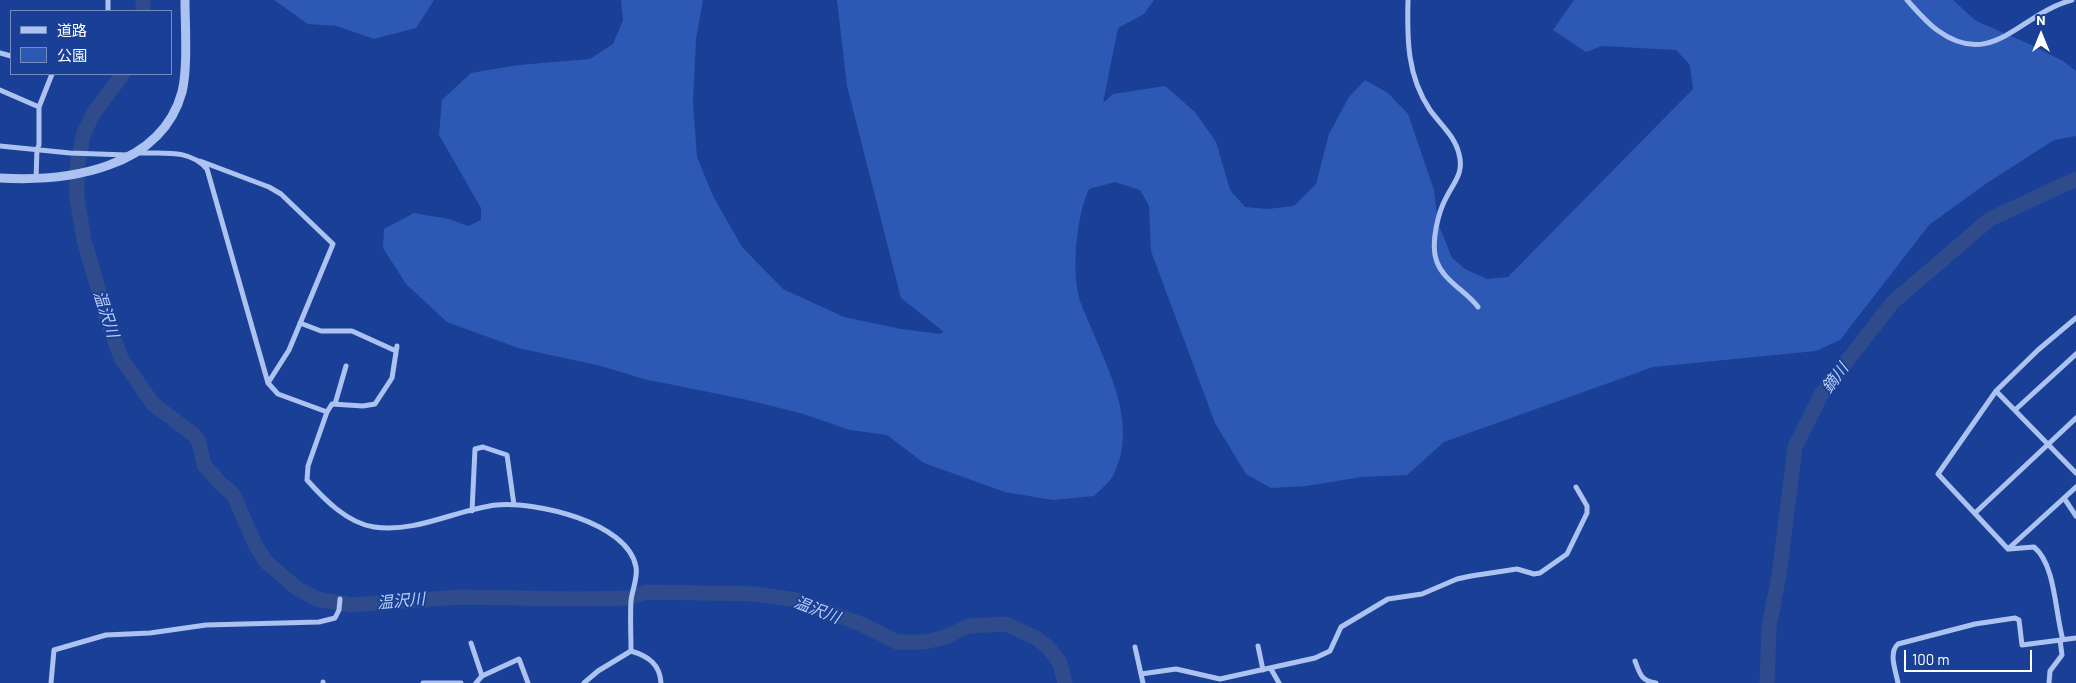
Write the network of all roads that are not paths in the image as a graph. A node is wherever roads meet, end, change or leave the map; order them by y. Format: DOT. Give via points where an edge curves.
graph roads {
  1 [pos="185,0"];
  2 [pos="1408,0"];
  3 [pos="1907,0"];
  4 [pos="2072,0"];
  5 [pos="52,75"];
  6 [pos="0,90"];
  7 [pos="39,107"];
  8 [pos="0,146"];
  9 [pos="37,150"];
  10 [pos="132,154"];
  11 [pos="200,161"];
  12 [pos="0,178"];
  13 [pos="36,180"];
  14 [pos="1478,307"];
  15 [pos="2076,318"];
  16 [pos="300,323"];
  17 [pos="2076,354"];
  18 [pos="346,366"];
  19 [pos="268,383"];
  20 [pos="1996,391"];
  21 [pos="335,404"];
  22 [pos="2015,410"];
  23 [pos="327,412"];
  24 [pos="2076,418"];
  25 [pos="2049,444"];
  26 [pos="2076,473"];
  27 [pos="1576,487"];
  28 [pos="2076,487"];
  29 [pos="2064,498"];
  30 [pos="514,505"];
  31 [pos="472,511"];
  32 [pos="1975,513"];
  33 [pos="2076,516"];
  34 [pos="2008,549"];
  35 [pos="340,600"];
  36 [pos="2076,638"];
  37 [pos="2061,640"];
  38 [pos="471,643"];
  39 [pos="1258,646"];
  40 [pos="1135,647"];
  41 [pos="631,650"];
  42 [pos="1635,662"];
  43 [pos="1271,669"];
  44 [pos="1263,670"];
  45 [pos="1141,674"];
  46 [pos="482,676"];
  47 [pos="51,683"];
  48 [pos="423,683"];
  49 [pos="461,683"];
  50 [pos="476,683"];
  51 [pos="528,683"];
  52 [pos="584,683"];
  53 [pos="661,683"];
  54 [pos="1142,683"];
  55 [pos="1279,683"];
  56 [pos="1656,683"];
  57 [pos="1898,683"];
  58 [pos="2049,683"];
  1 -- 10 [label="street" via="184,74 179,102 164,128"];
  2 -- 14 [label="street" via="1412,72 1421,94 1456,143 1460,154 1460,174 1447,196 1435,241 1437,262 1444,274"];
  3 -- 4 [label="street" via="1935,29 1964,45 1994,42 2047,9"];
  5 -- 7 [label="street"];
  6 -- 7 [label="street"];
  7 -- 9 [label="street" via="40,145"];
  8 -- 9 [label="street"];
  9 -- 10 [label="street"];
  9 -- 13 [label="street"];
  10 -- 11 [label="street" via="189,155"];
  10 -- 13 [label="street" via="108,167"];
  11 -- 16 [label="street" via="281,194 334,244"];
  11 -- 19 [label="street" via="207,169"];
  12 -- 13 [label="street"];
  15 -- 20 [label="street"];
  16 -- 19 [label="street" via="289,350"];
  16 -- 21 [label="street" via="321,331 352,331 396,348 392,378 375,404"];
  17 -- 22 [label="street"];
  18 -- 21 [label="street"];
  19 -- 23 [label="street" via="278,394"];
  20 -- 22 [label="street"];
  20 -- 32 [label="street" via="1938,474"];
  21 -- 23 [label="street"];
  22 -- 25 [label="street"];
  23 -- 31 [label="street" via="308,466 307,480 338,510 362,523 392,528 434,522"];
  24 -- 25 [label="street"];
  25 -- 26 [label="street"];
  25 -- 32 [label="street"];
  27 -- 43 [label="street" via="1587,506 1587,513 1568,554 1540,572 1534,574 1517,569 1471,576 1422,594 1388,599 1341,627 1330,651"];
  28 -- 29 [label="street"];
  29 -- 33 [label="street"];
  29 -- 34 [label="street"];
  30 -- 31 [label="street" via="494,505"];
  30 -- 31 [label="street" via="507,455 484,447 475,449"];
  30 -- 41 [label="street" via="583,519 620,538 636,568 631,601"];
  32 -- 34 [label="street"];
  34 -- 37 [label="street" via="2034,547 2043,556 2054,592"];
  35 -- 47 [label="street" via="335,618 319,622 206,625 106,635 54,650"];
  36 -- 37 [label="street"];
  37 -- 57 [label="street" via="2022,645 2018,620 2008,617 1905,642 1893,650"];
  37 -- 58 [label="street" via="2062,655 2050,671"];
  38 -- 46 [label="street"];
  39 -- 44 [label="street"];
  40 -- 45 [label="street"];
  41 -- 52 [label="street"];
  41 -- 53 [label="street" via="652,661 658,669"];
  42 -- 56 [label="street" via="1645,682"];
  43 -- 44 [label="street"];
  43 -- 55 [label="street"];
  44 -- 45 [label="street" via="1220,679 1176,669"];
  45 -- 54 [label="street"];
  46 -- 50 [label="street"];
  46 -- 51 [label="street" via="519,659"];
  48 -- 49 [label="street"];
}
